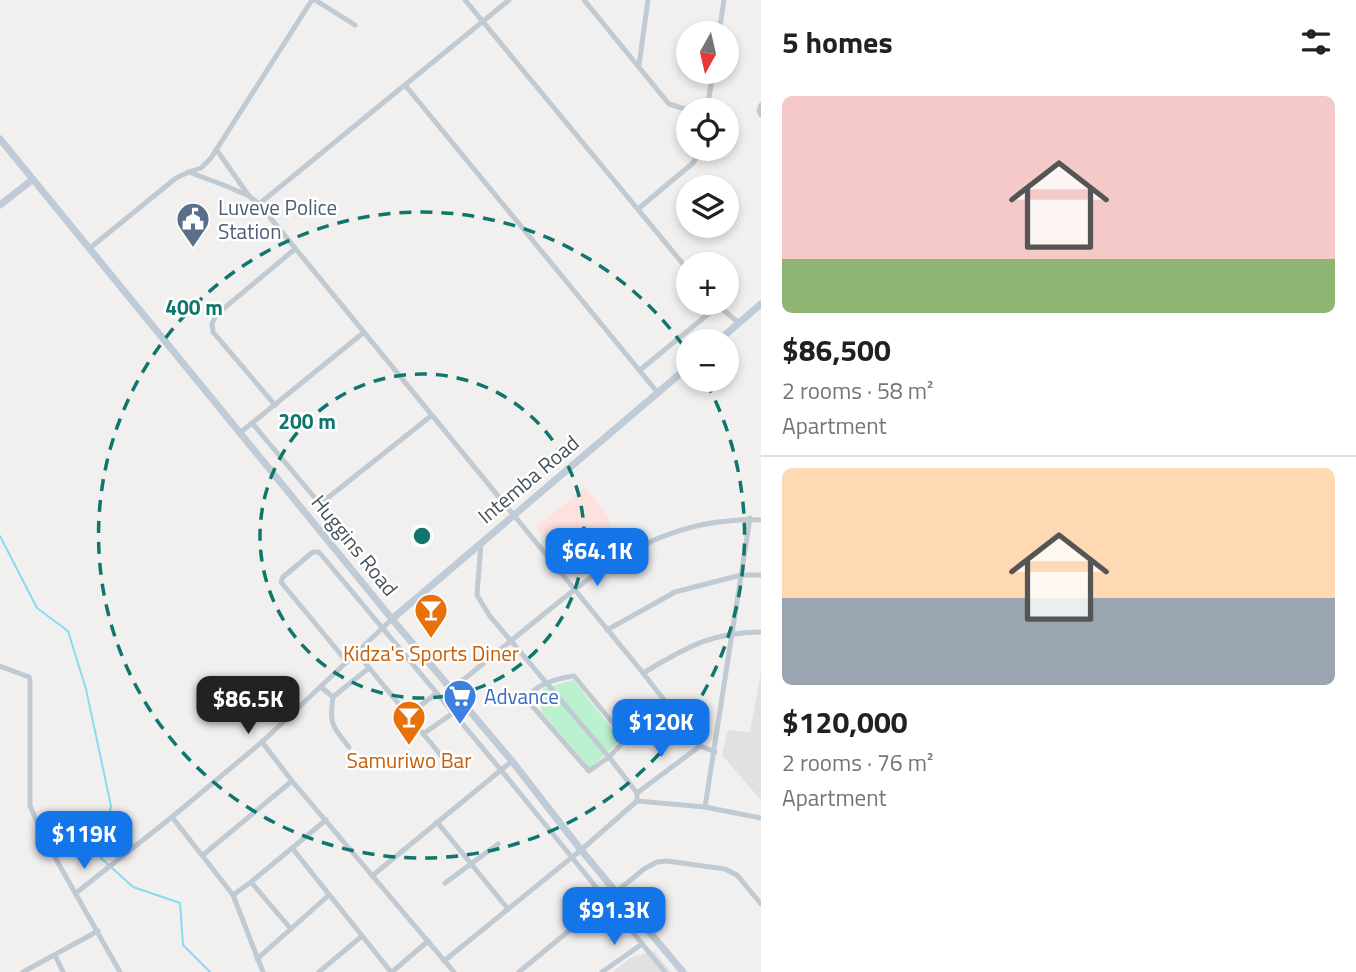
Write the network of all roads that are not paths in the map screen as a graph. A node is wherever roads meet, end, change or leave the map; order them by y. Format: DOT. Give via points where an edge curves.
graph roads {
  1 [pos="314,0"];
  2 [pos="465,0"];
  3 [pos="509,0"];
  4 [pos="584,0"];
  5 [pos="648,0"];
  6 [pos="724,0"];
  7 [pos="482,21"];
  8 [pos="721,21"];
  9 [pos="355,25"];
  10 [pos="639,65"];
  11 [pos="405,85"];
  12 [pos="676,106"];
  13 [pos="761,106"];
  14 [pos="761,115"];
  15 [pos="0,139"];
  16 [pos="216,149"];
  17 [pos="694,161"];
  18 [pos="189,172"];
  19 [pos="32,180"];
  20 [pos="249,196"];
  21 [pos="259,204"];
  22 [pos="0,205"];
  23 [pos="638,209"];
  24 [pos="90,248"];
  25 [pos="295,248"];
  26 [pos="676,255"];
  27 [pos="761,304"];
  28 [pos="703,315"];
  29 [pos="729,315"];
  30 [pos="739,323"];
  31 [pos="732,329"];
  32 [pos="363,333"];
  33 [pos="640,370"];
  34 [pos="676,377"];
  35 [pos="658,393"];
  36 [pos="275,405"];
  37 [pos="431,416"];
  38 [pos="251,424"];
  39 [pos="241,432"];
  40 [pos="513,515"];
  41 [pos="750,518"];
  42 [pos="761,520"];
  43 [pos="481,542"];
  44 [pos="741,575"];
  45 [pos="761,575"];
  46 [pos="573,590"];
  47 [pos="392,619"];
  48 [pos="382,628"];
  49 [pos="607,630"];
  50 [pos="761,632"];
  51 [pos="731,633"];
  52 [pos="511,641"];
  53 [pos="357,653"];
  54 [pos="347,662"];
  55 [pos="0,666"];
  56 [pos="369,668"];
  57 [pos="643,673"];
  58 [pos="546,684"];
  59 [pos="321,687"];
  60 [pos="452,689"];
  61 [pos="437,693"];
  62 [pos="333,698"];
  63 [pos="453,713"];
  64 [pos="408,716"];
  65 [pos="424,734"];
  66 [pos="262,741"];
  67 [pos="700,746"];
  68 [pos="349,747"];
  69 [pos="715,752"];
  70 [pos="609,757"];
  71 [pos="444,760"];
  72 [pos="512,761"];
  73 [pos="501,770"];
  74 [pos="292,781"];
  75 [pos="637,793"];
  76 [pos="637,801"];
  77 [pos="705,807"];
  78 [pos="172,817"];
  79 [pos="761,818"];
  80 [pos="326,820"];
  81 [pos="437,822"];
  82 [pos="498,844"];
  83 [pos="292,848"];
  84 [pos="581,850"];
  85 [pos="202,855"];
  86 [pos="571,858"];
  87 [pos="472,864"];
  88 [pos="372,876"];
  89 [pos="251,882"];
  90 [pos="445,883"];
  91 [pos="616,891"];
  92 [pos="76,893"];
  93 [pos="233,895"];
  94 [pos="329,895"];
  95 [pos="607,899"];
  96 [pos="761,904"];
  97 [pos="508,909"];
  98 [pos="292,929"];
  99 [pos="98,931"];
  100 [pos="362,936"];
  101 [pos="428,941"];
  102 [pos="642,944"];
  103 [pos="55,955"];
  104 [pos="257,960"];
  105 [pos="444,961"];
  106 [pos="23,972"];
  107 [pos="64,972"];
  108 [pos="120,972"];
  109 [pos="263,972"];
  110 [pos="319,972"];
  111 [pos="391,972"];
  112 [pos="454,972"];
  113 [pos="519,972"];
  114 [pos="602,972"];
  115 [pos="665,972"];
  116 [pos="683,972"];
  1 -- 9 [label="street"];
  1 -- 16 [label="street"];
  2 -- 7 [label="street"];
  3 -- 7 [label="street"];
  4 -- 10 [label="street"];
  5 -- 10 [label="street"];
  6 -- 8 [label="street"];
  7 -- 11 [label="street"];
  7 -- 23 [label="street"];
  10 -- 12 [label="street" via="668,104"];
  11 -- 21 [label="street"];
  11 -- 33 [label="street"];
  13 -- 14 [label="street"];
  15 -- 19 [label="street, Huggins Road"];
  16 -- 18 [label="street" via="201,168"];
  16 -- 20 [label="street"];
  17 -- 23 [label="street"];
  18 -- 20 [label="street"];
  18 -- 24 [label="street"];
  19 -- 22 [label="street"];
  19 -- 24 [label="street, Huggins Road"];
  20 -- 21 [label="street"];
  21 -- 25 [label="street"];
  23 -- 26 [label="street"];
  24 -- 39 [label="street, Huggins Road"];
  25 -- 32 [label="street"];
  25 -- 36 [label="street" via="215,315 212,324 213,332"];
  27 -- 30 [label="street"];
  28 -- 33 [label="street"];
  29 -- 30 [label="street"];
  30 -- 31 [label="street"];
  32 -- 36 [label="street"];
  32 -- 37 [label="street"];
  33 -- 35 [label="street"];
  34 -- 35 [label="street, Intemba Road"];
  35 -- 40 [label="street, Intemba Road"];
  36 -- 38 [label="street"];
  37 -- 38 [label="street" via="325,500 314,498"];
  37 -- 40 [label="street"];
  38 -- 39 [label="street"];
  39 -- 47 [label="street, Huggins Road"];
  40 -- 43 [label="street, Intemba Road"];
  40 -- 46 [label="street"];
  41 -- 42 [label="street"];
  41 -- 44 [label="street"];
  41 -- 46 [label="street" via="660,537 606,565"];
  43 -- 47 [label="street, Intemba Road"];
  43 -- 52 [label="street" via="477,595"];
  44 -- 45 [label="street"];
  44 -- 49 [label="street" via="665,596"];
  44 -- 51 [label="street"];
  46 -- 49 [label="street"];
  46 -- 52 [label="street"];
  47 -- 48 [label="street"];
  47 -- 60 [label="street, Huggins Road"];
  48 -- 53 [label="street"];
  48 -- 54 [label="street" via="319,552 283,577 281,582"];
  48 -- 61 [label="street"];
  49 -- 57 [label="street"];
  50 -- 51 [label="street"];
  51 -- 57 [label="street" via="695,644"];
  51 -- 69 [label="street"];
  52 -- 58 [label="street"];
  52 -- 60 [label="street"];
  53 -- 54 [label="street"];
  53 -- 56 [label="street"];
  54 -- 59 [label="street"];
  55 -- 92 [label="street" via="29,677 30,806"];
  56 -- 62 [label="street"];
  56 -- 64 [label="street"];
  57 -- 67 [label="street"];
  58 -- 70 [label="street"];
  58 -- 70 [label="street" via="576,678 625,739"];
  58 -- 70 [label="street" via="530,693 528,701 587,771"];
  59 -- 62 [label="street"];
  59 -- 66 [label="street"];
  60 -- 72 [label="street, Huggins Road"];
  61 -- 63 [label="street"];
  61 -- 64 [label="street"];
  62 -- 68 [label="street" via="329,719"];
  63 -- 65 [label="street"];
  63 -- 73 [label="street"];
  64 -- 65 [label="street"];
  65 -- 71 [label="street"];
  66 -- 74 [label="street"];
  66 -- 78 [label="street"];
  67 -- 69 [label="street"];
  67 -- 75 [label="street"];
  69 -- 77 [label="street"];
  70 -- 75 [label="street"];
  72 -- 73 [label="street"];
  72 -- 84 [label="street, Huggins Road"];
  73 -- 81 [label="street"];
  73 -- 86 [label="street"];
  74 -- 80 [label="street"];
  74 -- 85 [label="street"];
  75 -- 76 [label="street"];
  76 -- 77 [label="street"];
  76 -- 84 [label="street"];
  77 -- 79 [label="street"];
  78 -- 85 [label="street"];
  78 -- 92 [label="street"];
  80 -- 83 [label="street"];
  80 -- 88 [label="street"];
  81 -- 87 [label="street"];
  81 -- 88 [label="street"];
  82 -- 87 [label="street"];
  83 -- 89 [label="street"];
  83 -- 94 [label="street"];
  84 -- 86 [label="street"];
  84 -- 91 [label="street, Huggins Road"];
  85 -- 93 [label="street"];
  86 -- 95 [label="street"];
  86 -- 97 [label="street"];
  87 -- 90 [label="street"];
  87 -- 97 [label="street"];
  88 -- 101 [label="street"];
  89 -- 93 [label="street"];
  89 -- 98 [label="street"];
  91 -- 95 [label="street"];
  91 -- 96 [label="street" via="644,869 667,861 732,872"];
  91 -- 116 [label="street, Huggins Road"];
  92 -- 99 [label="street"];
  93 -- 104 [label="street"];
  94 -- 98 [label="street"];
  94 -- 100 [label="street"];
  95 -- 102 [label="street"];
  95 -- 113 [label="street"];
  97 -- 105 [label="street"];
  98 -- 104 [label="street"];
  99 -- 103 [label="street"];
  99 -- 108 [label="street"];
  100 -- 110 [label="street"];
  100 -- 111 [label="street"];
  101 -- 105 [label="street"];
  101 -- 111 [label="street"];
  102 -- 114 [label="street"];
  102 -- 115 [label="street"];
  103 -- 106 [label="street"];
  103 -- 107 [label="street"];
  104 -- 109 [label="street"];
  105 -- 112 [label="street"];
}
